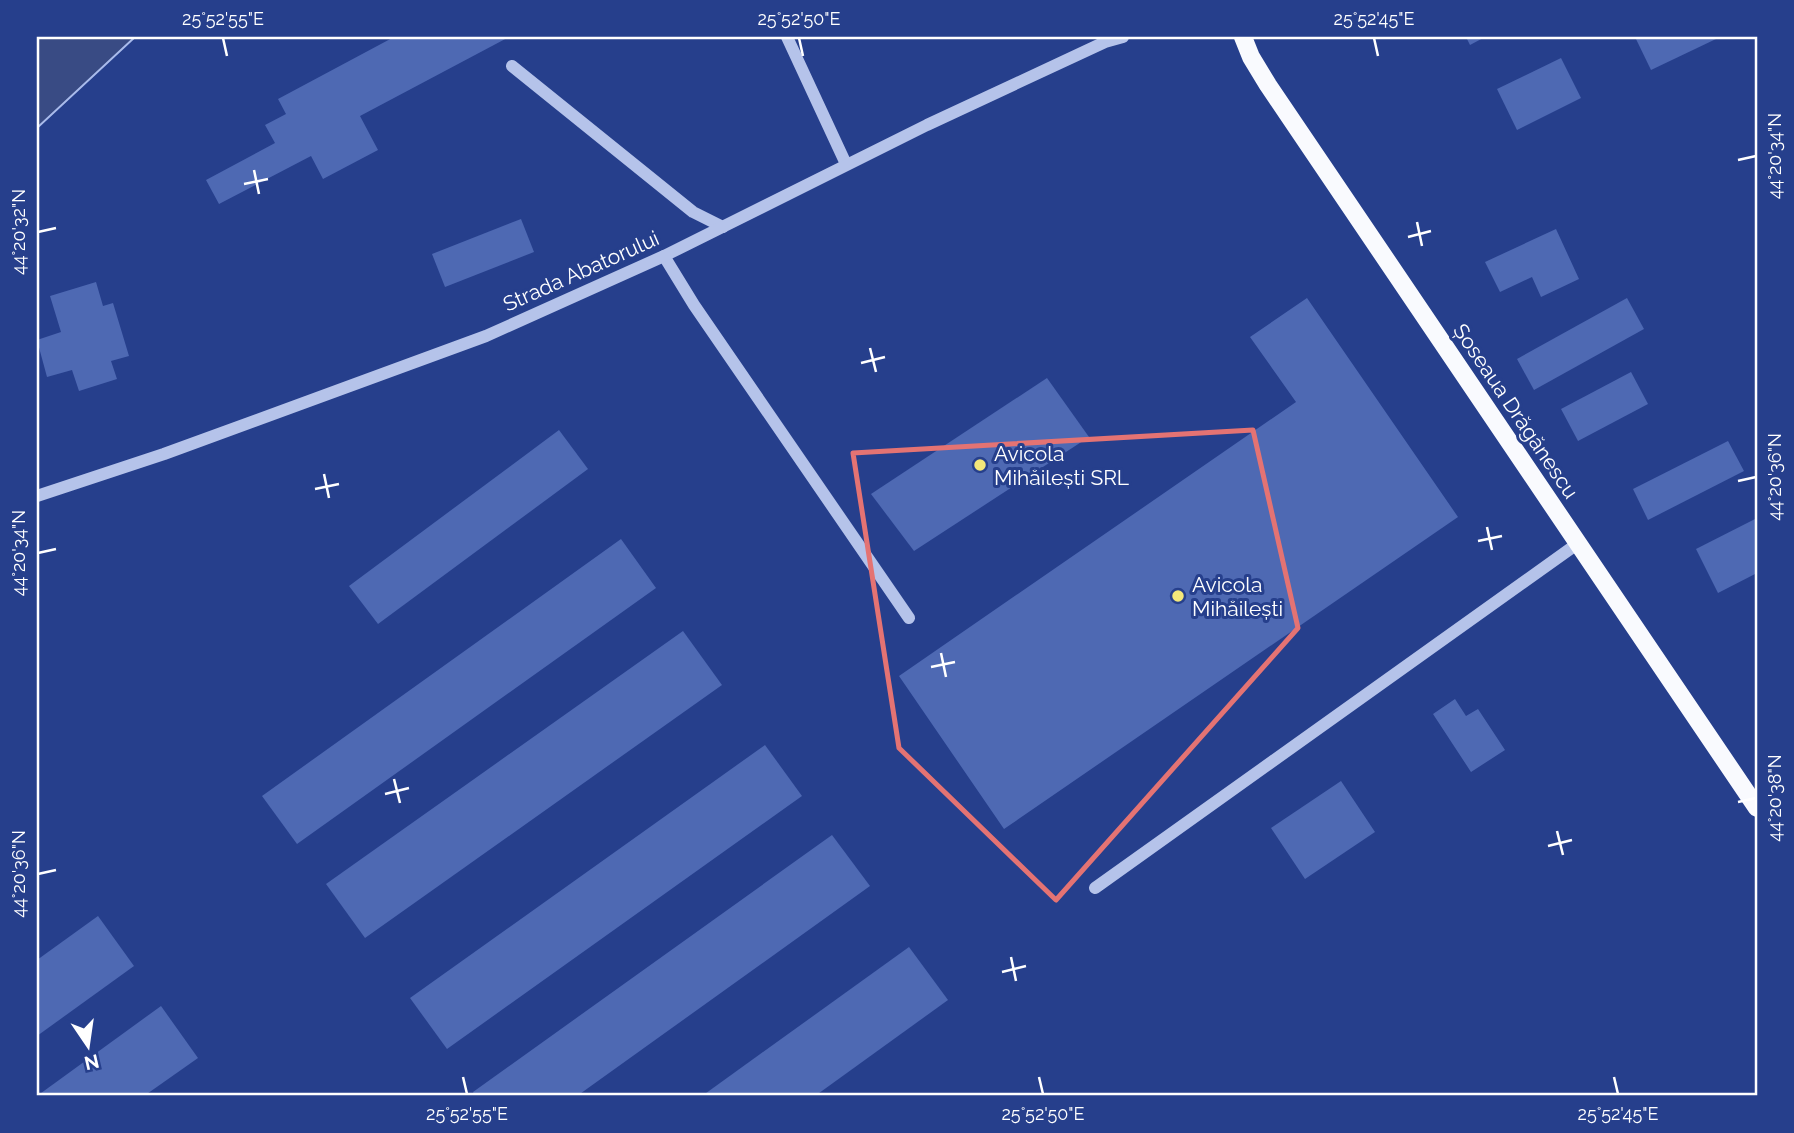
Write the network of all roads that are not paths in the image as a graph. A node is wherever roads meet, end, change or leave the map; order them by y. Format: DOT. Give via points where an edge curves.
graph roads {
  1 [pos="787,37"];
  2 [pos="1123,37"];
  3 [pos="1243,37"];
  4 [pos="512,66"];
  5 [pos="846,164"];
  6 [pos="723,227"];
  7 [pos="663,256"];
  8 [pos="37,496"];
  9 [pos="1577,544"];
  10 [pos="909,618"];
  11 [pos="1757,808"];
  12 [pos="1095,888"];
  1 -- 5 [label="street"];
  2 -- 5 [label="street, Strada Abatorului"];
  3 -- 9 [label="main road, Șoseaua Drăgănescu" via="1268,85"];
  4 -- 6 [label="street" via="693,212"];
  5 -- 6 [label="street, Strada Abatorului"];
  6 -- 7 [label="street, Strada Abatorului"];
  7 -- 8 [label="street, Strada Abatorului" via="486,336"];
  7 -- 10 [label="street"];
  9 -- 11 [label="main road, Șoseaua Drăgănescu"];
  9 -- 12 [label="street"];
}
